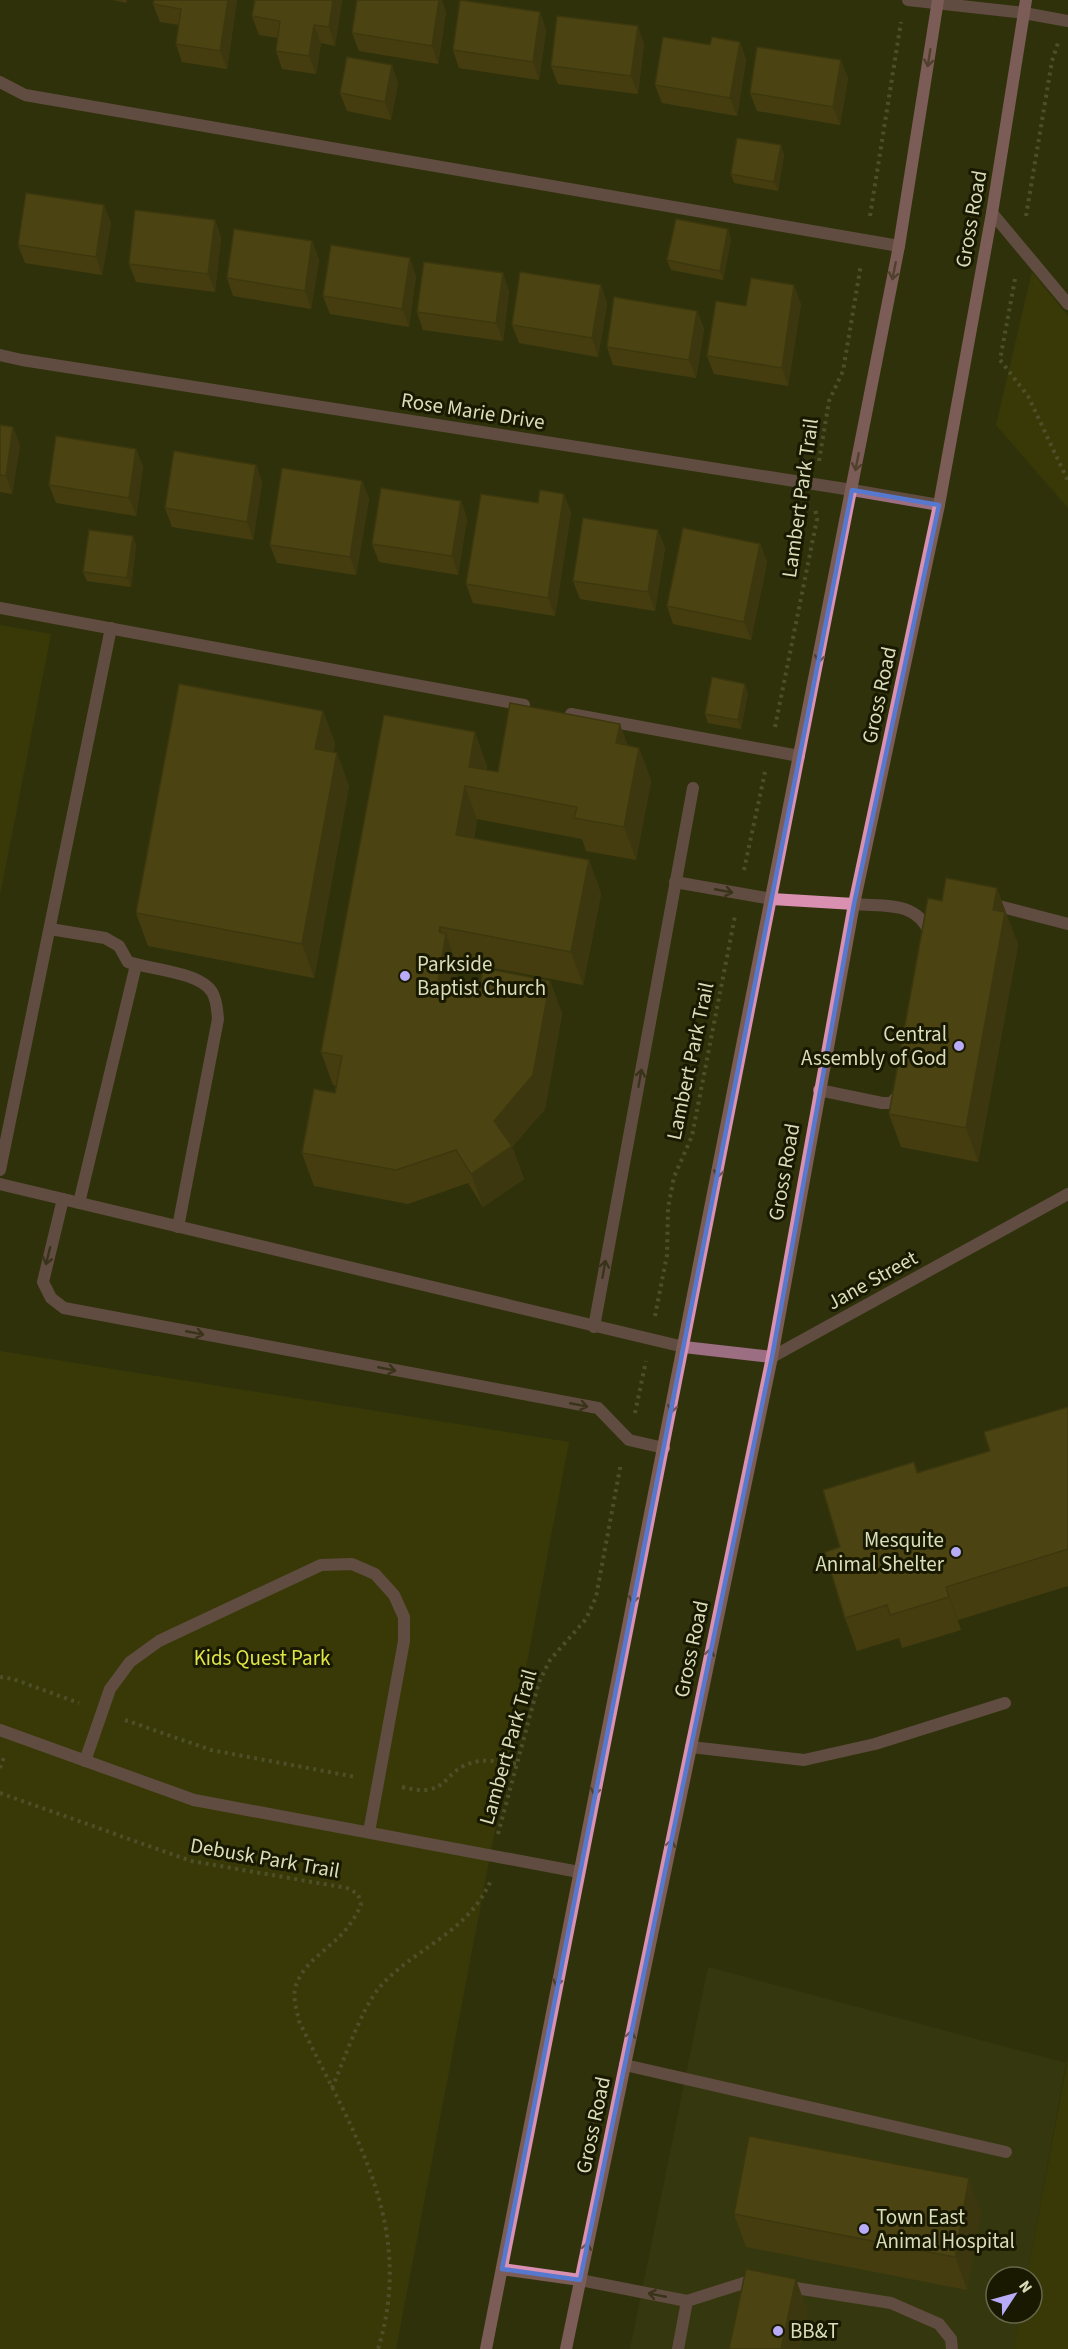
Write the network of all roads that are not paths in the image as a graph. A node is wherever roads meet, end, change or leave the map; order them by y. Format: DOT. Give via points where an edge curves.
graph roads {
  1 [pos="908,0"];
  2 [pos="1026,0"];
  3 [pos="938,2"];
  4 [pos="1024,13"];
  5 [pos="1067,21"];
  6 [pos="0,82"];
  7 [pos="992,213"];
  8 [pos="899,246"];
  9 [pos="1068,304"];
  10 [pos="0,355"];
  11 [pos="852,490"];
  12 [pos="939,505"];
  13 [pos="0,608"];
  14 [pos="111,628"];
  15 [pos="535,707"];
  16 [pos="558,712"];
  17 [pos="800,756"];
  18 [pos="693,788"];
  19 [pos="675,882"];
  20 [pos="772,899"];
  21 [pos="979,902"];
  22 [pos="854,904"];
  23 [pos="1068,924"];
  24 [pos="50,929"];
  25 [pos="929,948"];
  26 [pos="136,965"];
  27 [pos="902,1074"];
  28 [pos="819,1090"];
  29 [pos="0,1170"];
  30 [pos="0,1184"];
  31 [pos="1068,1194"];
  32 [pos="63,1199"];
  33 [pos="79,1203"];
  34 [pos="178,1227"];
  35 [pos="594,1327"];
  36 [pos="684,1347"];
  37 [pos="772,1357"];
  38 [pos="664,1448"];
  39 [pos="1005,1703"];
  40 [pos="0,1730"];
  41 [pos="691,1747"];
  42 [pos="85,1761"];
  43 [pos="369,1832"];
  44 [pos="579,1872"];
  45 [pos="625,2065"];
  46 [pos="1006,2152"];
  47 [pos="502,2269"];
  48 [pos="580,2280"];
  49 [pos="687,2301"];
  50 [pos="486,2349"];
  51 [pos="566,2349"];
  52 [pos="678,2349"];
  53 [pos="952,2349"];
  1 -- 3 [label="street"];
  2 -- 4 [label="main road, Gross Road"];
  3 -- 4 [label="street"];
  3 -- 8 [label="main road, one-way"];
  4 -- 5 [label="street"];
  4 -- 7 [label="main road, Gross Road"];
  6 -- 8 [label="street" via="25,95"];
  7 -- 9 [label="street"];
  7 -- 12 [label="main road, Gross Road"];
  8 -- 11 [label="main road, one-way"];
  10 -- 11 [label="street, Rose Marie Drive"];
  11 -- 12 [label="street, Rose Marie Drive"];
  11 -- 17 [label="main road, one-way"];
  12 -- 22 [label="main road, Gross Road"];
  13 -- 14 [label="street"];
  14 -- 15 [label="street"];
  14 -- 24 [label="street"];
  16 -- 17 [label="street"];
  17 -- 20 [label="main road"];
  18 -- 19 [label="street"];
  19 -- 20 [label="street, one-way"];
  35 -- 19 [label="street, one-way"];
  20 -- 22 [label="main road"];
  20 -- 36 [label="main road, one-way"];
  21 -- 23 [label="street"];
  22 -- 25 [label="street" via="923,912 932,936"];
  22 -- 28 [label="main road, Gross Road"];
  24 -- 26 [label="street" via="105,938 119,946 128,962"];
  24 -- 29 [label="street"];
  26 -- 33 [label="street"];
  26 -- 34 [label="street" via="198,980 215,998 218,1019"];
  27 -- 28 [label="street" via="897,1097 891,1103"];
  28 -- 37 [label="main road, Gross Road"];
  30 -- 32 [label="street"];
  31 -- 37 [label="street, Jane Street"];
  32 -- 33 [label="street"];
  32 -- 38 [label="street, one-way" via="43,1282 51,1298 64,1308 598,1408 629,1440"];
  33 -- 34 [label="street"];
  34 -- 35 [label="street"];
  35 -- 36 [label="street"];
  36 -- 37 [label="street"];
  36 -- 38 [label="main road, one-way"];
  41 -- 37 [label="main road, Gross Road, one-way"];
  38 -- 44 [label="main road, one-way"];
  39 -- 41 [label="street" via="875,1744 804,1760"];
  40 -- 42 [label="street"];
  45 -- 41 [label="main road, Gross Road, one-way"];
  42 -- 43 [label="street" via="194,1800"];
  42 -- 43 [label="street" via="110,1689 130,1662 159,1641 321,1565 352,1564 375,1574 394,1595 404,1617 404,1641"];
  43 -- 44 [label="street"];
  44 -- 47 [label="main road, one-way"];
  45 -- 46 [label="street"];
  48 -- 45 [label="main road, Gross Road, one-way"];
  47 -- 48 [label="main road"];
  47 -- 50 [label="main road"];
  49 -- 48 [label="street, one-way"];
  48 -- 51 [label="main road, Gross Road"];
  49 -- 52 [label="street"];
  49 -- 53 [label="street" via="750,2281 891,2303 939,2324 951,2339"];
}
